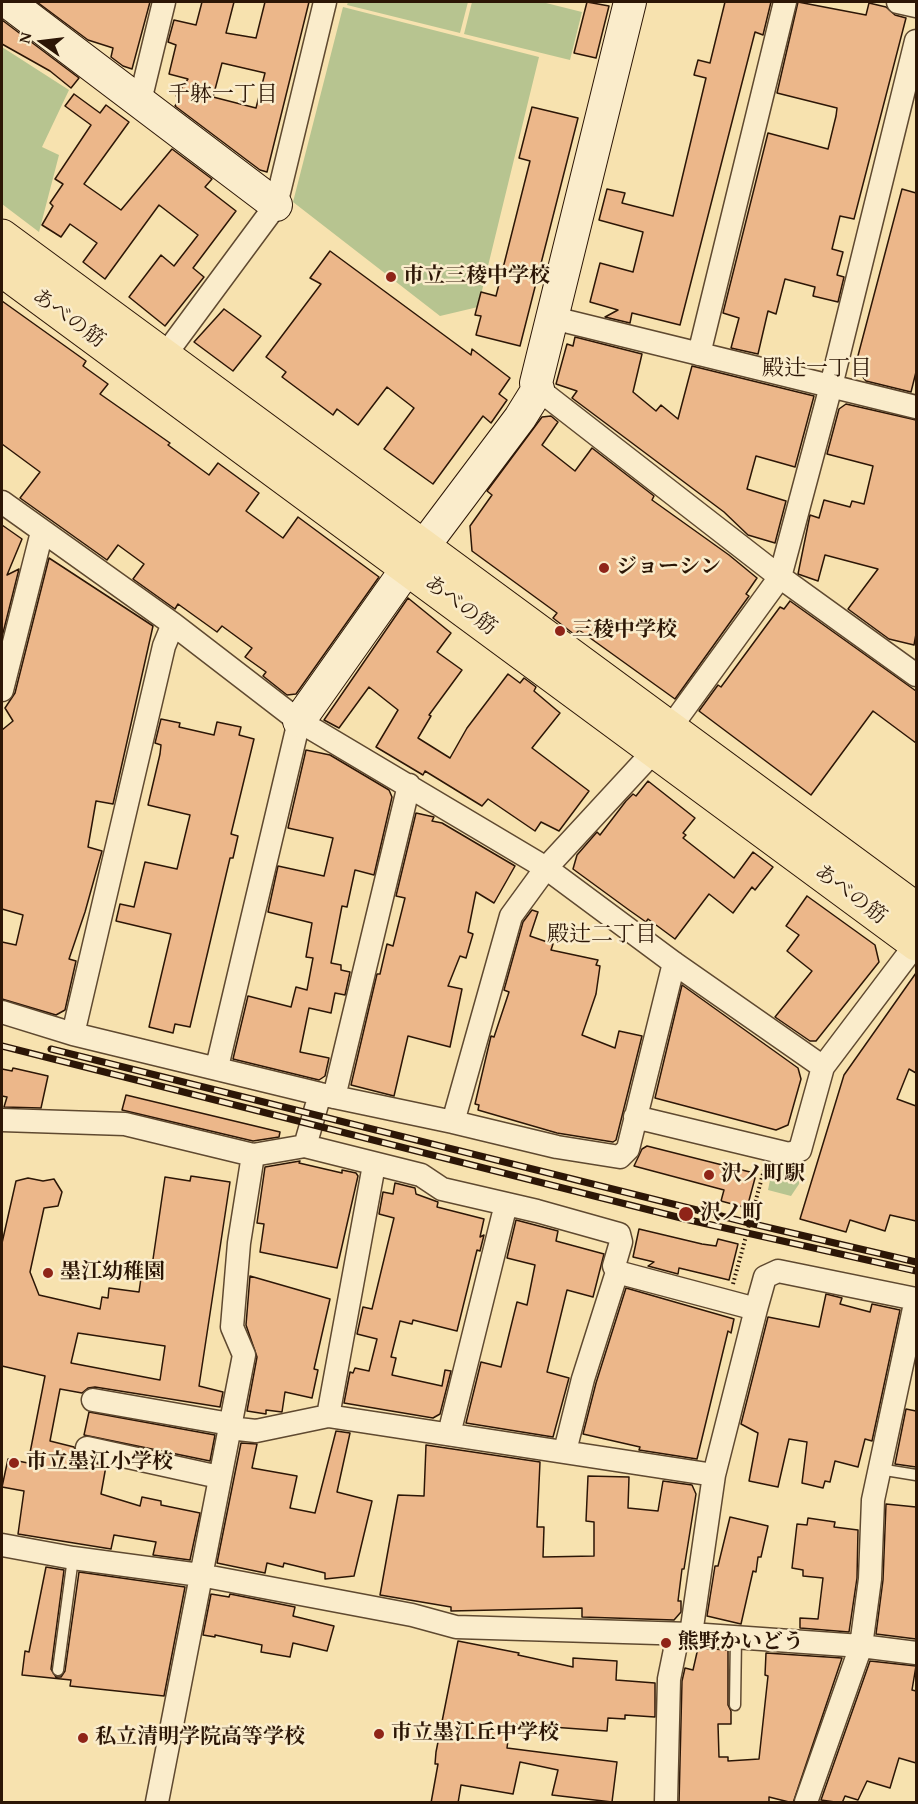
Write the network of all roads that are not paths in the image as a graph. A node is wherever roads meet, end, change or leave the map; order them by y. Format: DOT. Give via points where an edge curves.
graph roads {
  1 [pos="8,2"];
  2 [pos="164,2"];
  3 [pos="325,2"];
  4 [pos="630,2"];
  5 [pos="785,2"];
  6 [pos="898,2"];
  7 [pos="916,6"];
  8 [pos="916,41"];
  9 [pos="140,101"];
  10 [pos="276,205"];
  11 [pos="2,236"];
  12 [pos="2,270"];
  13 [pos="553,318"];
  14 [pos="699,354"];
  15 [pos="165,355"];
  16 [pos="831,386"];
  17 [pos="538,389"];
  18 [pos="916,407"];
  19 [pos="2,502"];
  20 [pos="42,532"];
  21 [pos="416,557"];
  22 [pos="780,577"];
  23 [pos="173,624"];
  24 [pos="916,674"];
  25 [pos="2,690"];
  26 [pos="298,721"];
  27 [pos="663,739"];
  28 [pos="409,785"];
  29 [pos="546,868"];
  30 [pos="916,909"];
  31 [pos="916,944"];
  32 [pos="674,963"];
  33 [pos="2,1012"];
  34 [pos="73,1034"];
  35 [pos="217,1067"];
  36 [pos="823,1067"];
  37 [pos="327,1096"];
  38 [pos="635,1117"];
  39 [pos="2,1120"];
  40 [pos="453,1122"];
  41 [pos="305,1146"];
  42 [pos="253,1155"];
  43 [pos="374,1165"];
  44 [pos="506,1204"];
  45 [pos="617,1272"];
  46 [pos="916,1299"];
  47 [pos="756,1309"];
  48 [pos="93,1400"];
  49 [pos="328,1416"];
  50 [pos="229,1426"];
  51 [pos="449,1434"];
  52 [pos="87,1448"];
  53 [pos="565,1451"];
  54 [pos="879,1469"];
  55 [pos="714,1475"];
  56 [pos="916,1475"];
  57 [pos="219,1477"];
  58 [pos="2,1545"];
  59 [pos="73,1558"];
  60 [pos="200,1575"];
  61 [pos="684,1634"];
  62 [pos="736,1637"];
  63 [pos="861,1646"];
  64 [pos="916,1653"];
  65 [pos="58,1670"];
  66 [pos="735,1705"];
  67 [pos="157,1803"];
  68 [pos="666,1803"];
  69 [pos="806,1803"];
  1 -- 9 [label="street"];
  2 -- 9 [label="street"];
  3 -- 10 [label="street"];
  4 -- 13 [label="street"];
  5 -- 14 [label="street"];
  6 -- 7 [label="street"];
  8 -- 16 [label="street"];
  9 -- 10 [label="street"];
  10 -- 15 [label="street"];
  11 -- 15 [label="main road, あべの筋"];
  12 -- 21 [label="main road, あべの筋"];
  13 -- 14 [label="street"];
  13 -- 17 [label="street" via="536,383"];
  14 -- 16 [label="street"];
  15 -- 21 [label="main road, あべの筋"];
  16 -- 18 [label="street"];
  16 -- 22 [label="street"];
  17 -- 21 [label="street"];
  17 -- 22 [label="street"];
  19 -- 20 [label="street"];
  20 -- 23 [label="street"];
  20 -- 25 [label="street"];
  21 -- 26 [label="street"];
  21 -- 27 [label="main road, あべの筋"];
  22 -- 24 [label="street"];
  22 -- 27 [label="street"];
  23 -- 26 [label="street"];
  23 -- 34 [label="street" via="164,646"];
  26 -- 28 [label="street"];
  26 -- 35 [label="street"];
  27 -- 29 [label="street"];
  27 -- 30 [label="main road, あべの筋"];
  27 -- 31 [label="main road, あべの筋"];
  28 -- 29 [label="street"];
  28 -- 37 [label="street"];
  29 -- 32 [label="street"];
  29 -- 40 [label="street" via="511,916"];
  31 -- 36 [label="street"];
  32 -- 36 [label="street"];
  32 -- 38 [label="street"];
  33 -- 34 [label="street"];
  34 -- 35 [label="street"];
  35 -- 37 [label="street"];
  36 -- 38 [label="street" via="800,1150 789,1154"];
  37 -- 40 [label="street"];
  37 -- 41 [label="street"];
  38 -- 40 [label="street" via="628,1149 620,1157 557,1147"];
  39 -- 42 [label="street" via="125,1124"];
  41 -- 42 [label="street"];
  41 -- 43 [label="street"];
  42 -- 50 [label="street" via="239,1243 232,1327 244,1355"];
  43 -- 44 [label="street" via="421,1175 442,1190"];
  43 -- 49 [label="street"];
  44 -- 45 [label="street" via="619,1234 621,1242 614,1266"];
  44 -- 51 [label="street"];
  45 -- 47 [label="street"];
  45 -- 53 [label="street"];
  46 -- 47 [label="street" via="778,1271 765,1277"];
  46 -- 54 [label="street"];
  47 -- 55 [label="street"];
  48 -- 50 [label="street"];
  49 -- 50 [label="street" via="256,1431"];
  49 -- 51 [label="street"];
  50 -- 57 [label="street"];
  51 -- 53 [label="street"];
  52 -- 57 [label="street"];
  53 -- 55 [label="street"];
  54 -- 56 [label="lane"];
  54 -- 63 [label="street"];
  55 -- 61 [label="street"];
  57 -- 60 [label="street"];
  58 -- 59 [label="street"];
  59 -- 60 [label="street"];
  59 -- 65 [label="lane"];
  60 -- 61 [label="street" via="412,1615 456,1627"];
  60 -- 67 [label="street"];
  61 -- 62 [label="street"];
  61 -- 68 [label="street" via="669,1679"];
  62 -- 63 [label="street"];
  62 -- 66 [label="lane"];
  63 -- 64 [label="street"];
  63 -- 69 [label="street"];
}
